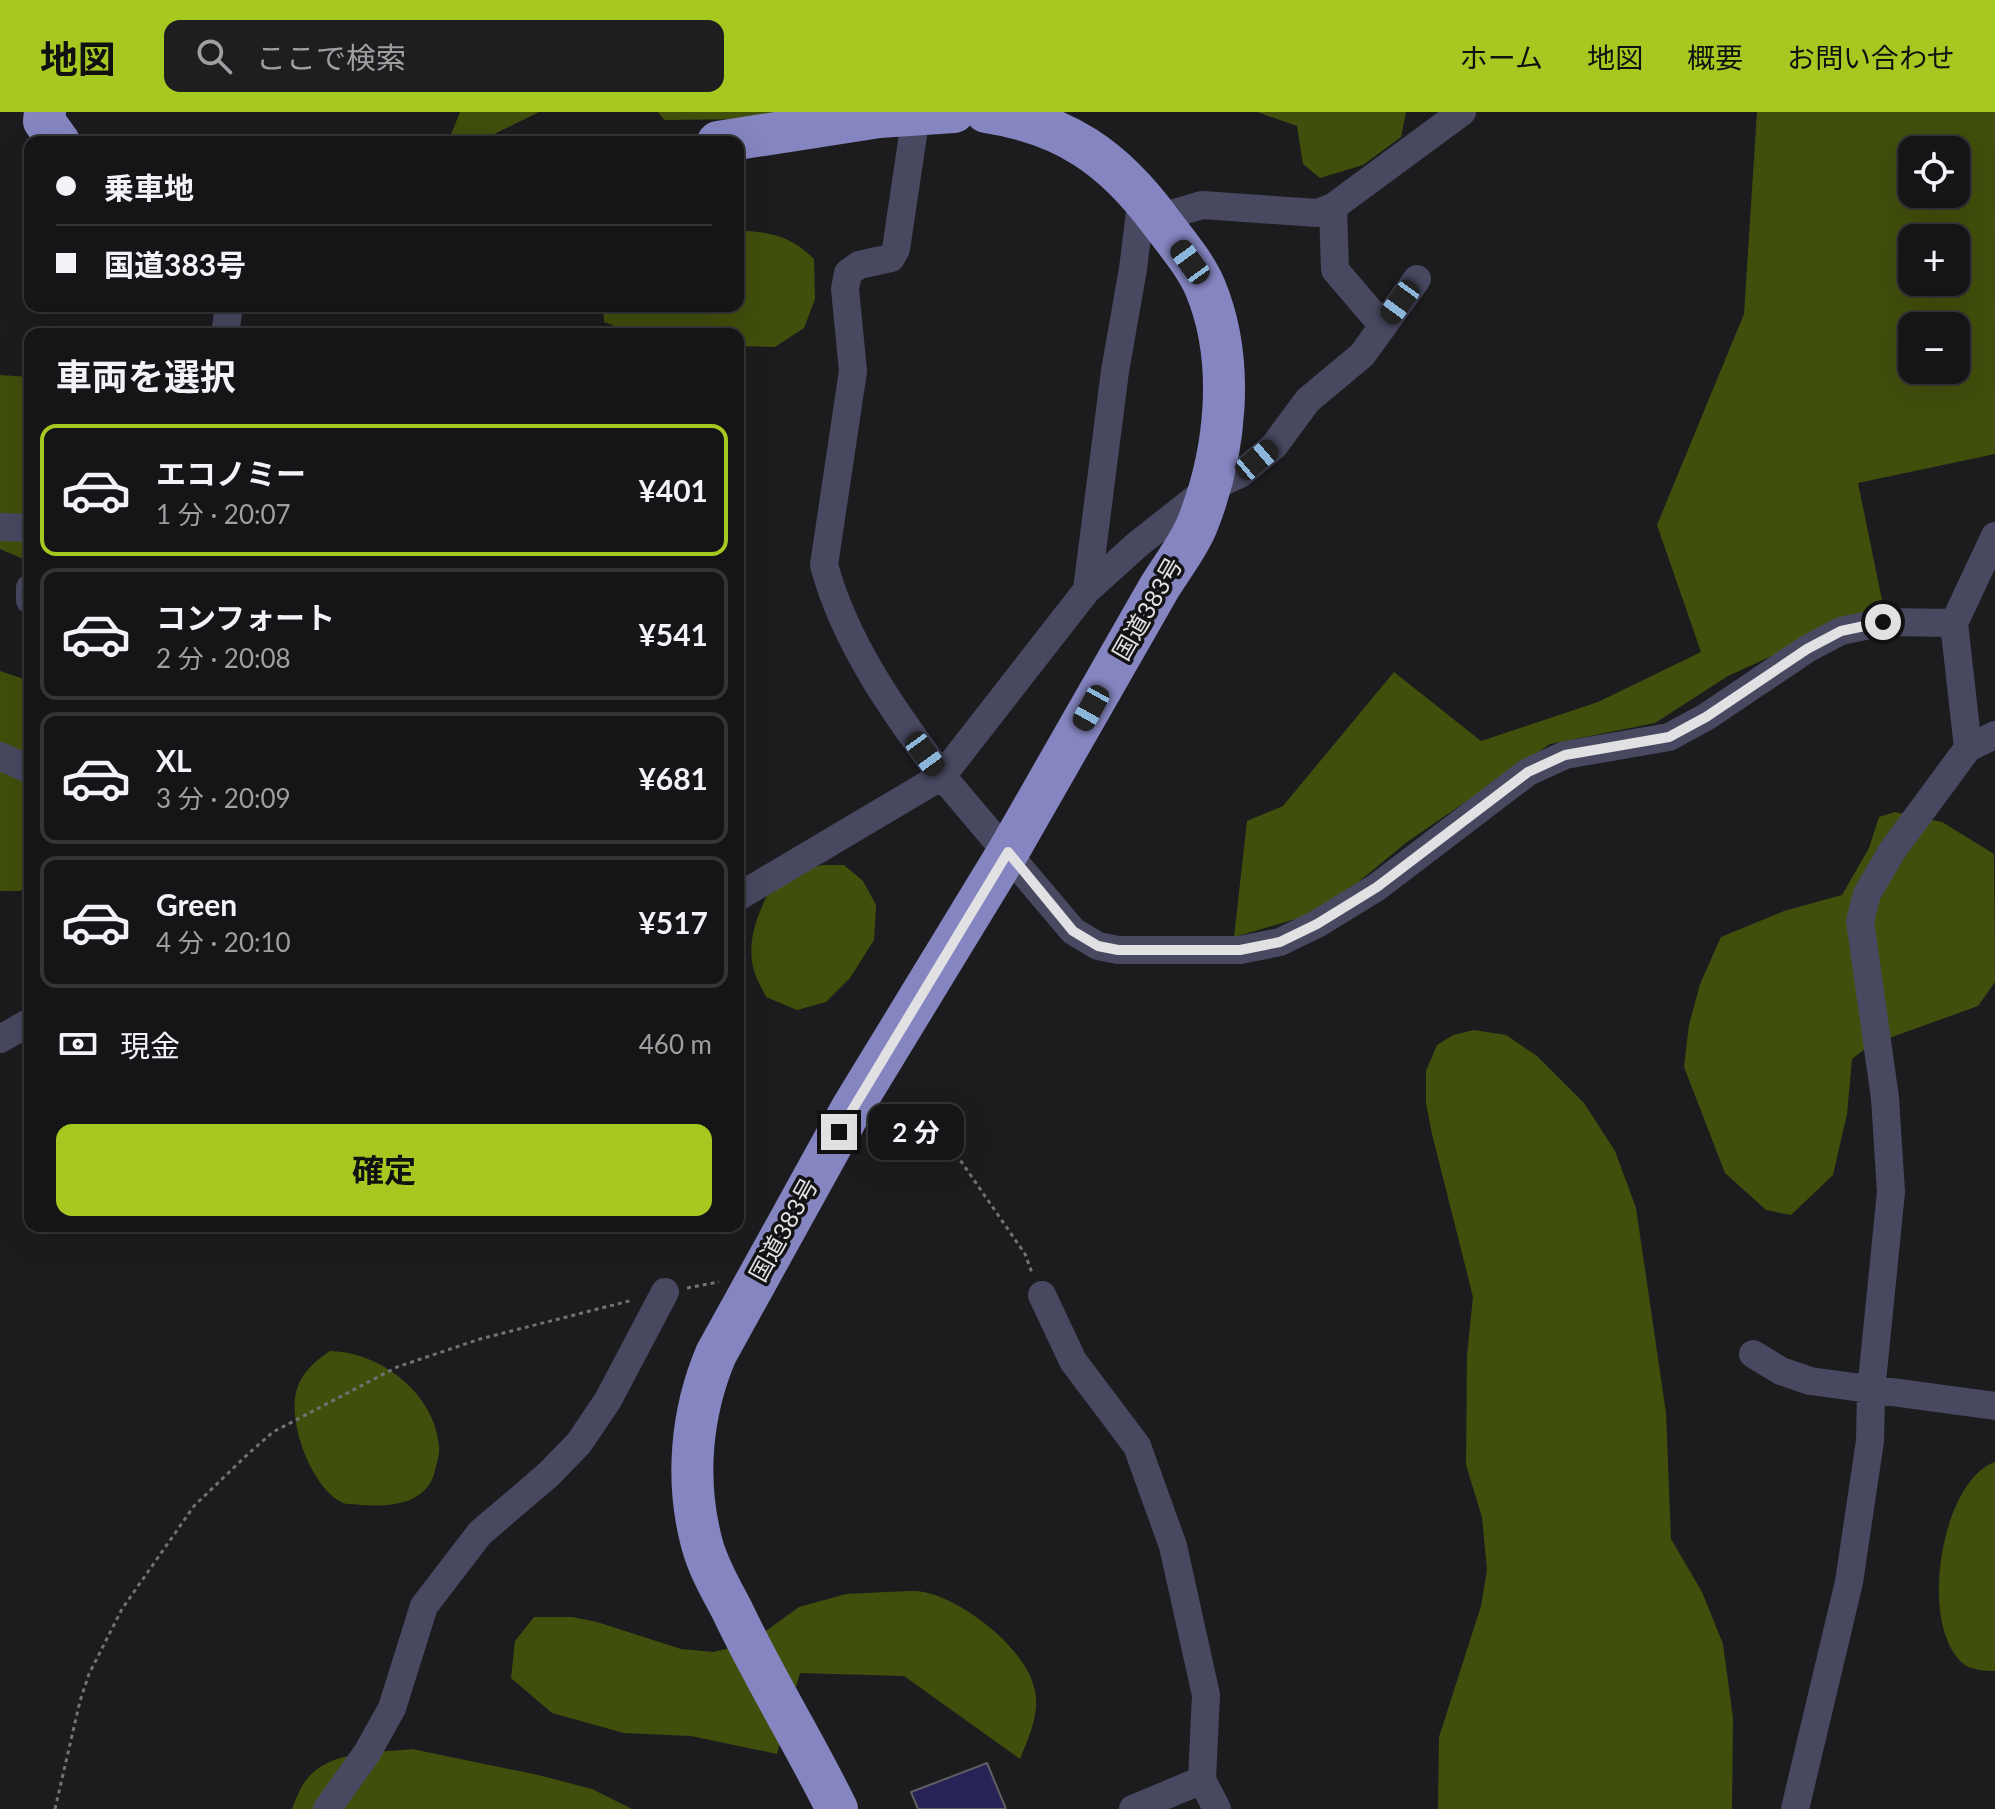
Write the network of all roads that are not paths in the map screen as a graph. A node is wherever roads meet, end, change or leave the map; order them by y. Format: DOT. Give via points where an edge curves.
graph roads {
  1 [pos="45,112"];
  2 [pos="986,112"];
  3 [pos="1462,112"];
  4 [pos="935,114"];
  5 [pos="55,136"];
  6 [pos="744,138"];
  7 [pos="1150,207"];
  8 [pos="1333,207"];
  9 [pos="1417,279"];
  10 [pos="1383,326"];
  11 [pos="1209,488"];
  12 [pos="0,527"];
  13 [pos="24,528"];
  14 [pos="1995,536"];
  15 [pos="1087,590"];
  16 [pos="1954,623"];
  17 [pos="1995,735"];
  18 [pos="1968,748"];
  19 [pos="0,756"];
  20 [pos="24,767"];
  21 [pos="942,776"];
  22 [pos="1008,852"];
  23 [pos="744,893"];
  24 [pos="24,1025"];
  25 [pos="0,1039"];
  26 [pos="665,1292"];
  27 [pos="1042,1295"];
  28 [pos="1753,1354"];
  29 [pos="1871,1391"];
  30 [pos="1995,1406"];
  31 [pos="1202,1780"];
  32 [pos="327,1809"];
  33 [pos="837,1809"];
  34 [pos="1133,1809"];
  35 [pos="1217,1809"];
  36 [pos="1795,1809"];
  1 -- 5 [label="highway" via="44,121"];
  2 -- 7 [label="highway, 国道383号" via="1074,138 1116,169"];
  3 -- 8 [label="street"];
  4 -- 6 [label="highway"];
  4 -- 21 [label="street" via="896,249 891,258 848,273 853,371 824,565 830,589 892,709"];
  7 -- 8 [label="street" via="1317,213"];
  7 -- 11 [label="highway, 国道383号" via="1204,285 1222,356 1222,433"];
  7 -- 15 [label="street" via="1115,371"];
  8 -- 10 [label="street" via="1335,270"];
  9 -- 10 [label="street"];
  10 -- 11 [label="street" via="1362,355 1308,400 1274,446 1240,474"];
  11 -- 15 [label="street"];
  11 -- 22 [label="highway, 国道383号" via="1196,528"];
  12 -- 13 [label="street"];
  14 -- 16 [label="street"];
  15 -- 21 [label="street"];
  16 -- 18 [label="street"];
  16 -- 22 [label="street" via="1883,622 1841,631 1669,737 1565,755 1528,772 1377,887 1280,942 1240,950 1098,946 1073,931"];
  17 -- 18 [label="street"];
  18 -- 29 [label="street" via="1892,851 1867,894 1860,921 1885,1098 1891,1192"];
  19 -- 20 [label="street"];
  21 -- 22 [label="street"];
  21 -- 23 [label="street"];
  22 -- 33 [label="highway, 国道383号" via="852,1108 716,1354 694,1429 697,1524 712,1569"];
  24 -- 25 [label="street"];
  26 -- 32 [label="street" via="579,1443 480,1533 424,1606 392,1708"];
  27 -- 31 [label="street" via="1073,1361 1137,1446 1173,1546 1206,1695"];
  28 -- 29 [label="street" via="1810,1381"];
  29 -- 30 [label="street"];
  29 -- 36 [label="street" via="1870,1441 1849,1582"];
  31 -- 34 [label="street"];
  31 -- 35 [label="street"];
}
